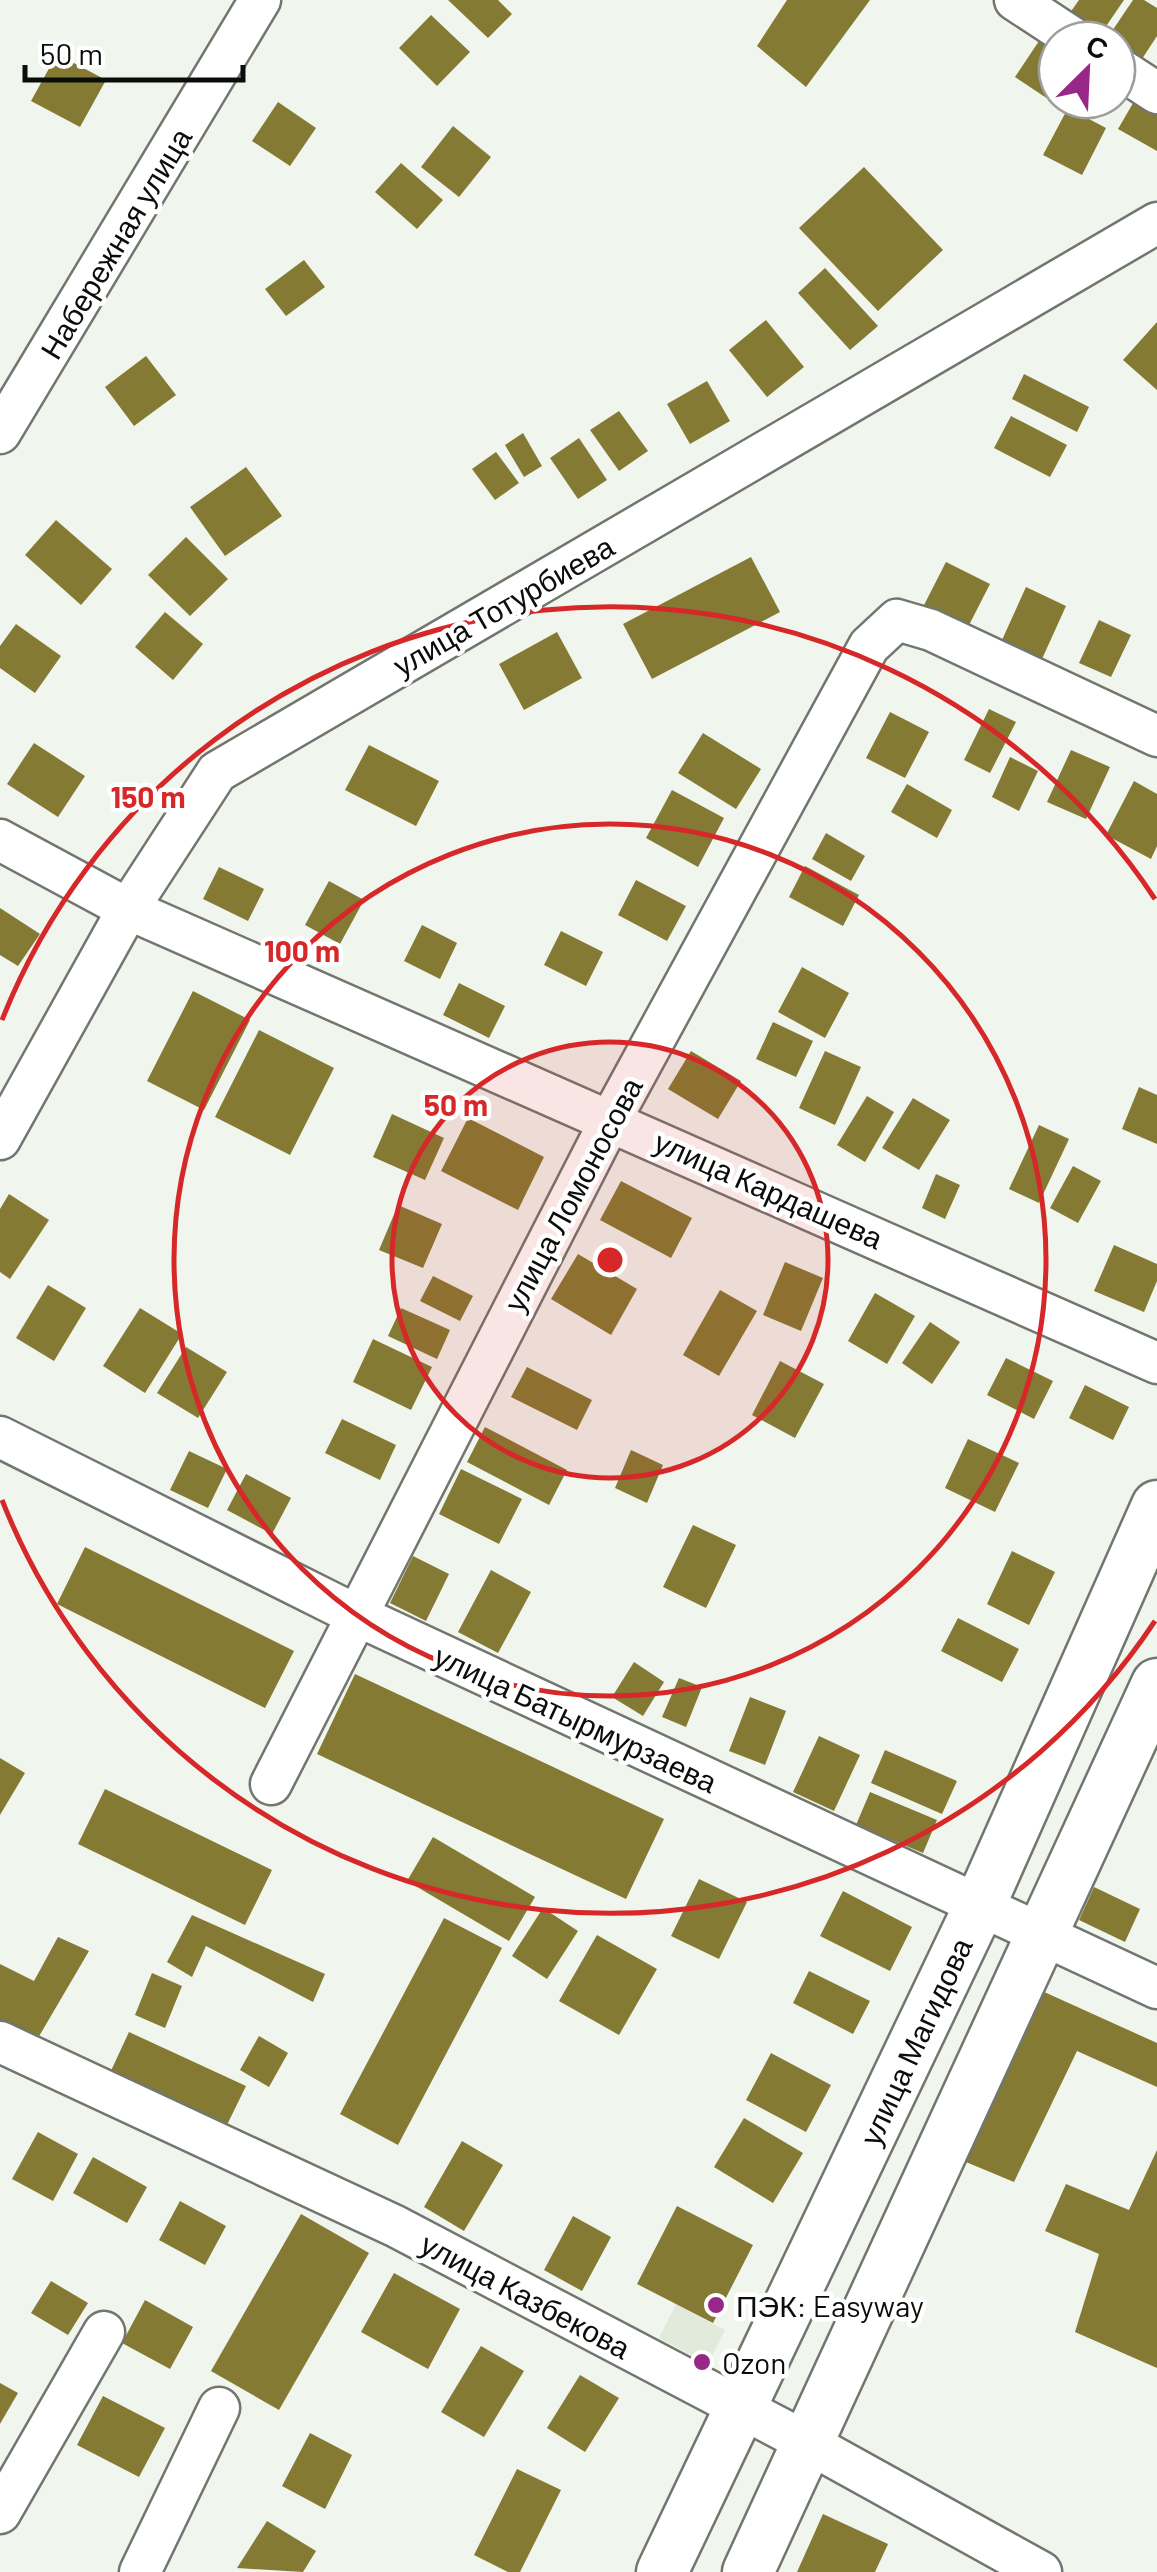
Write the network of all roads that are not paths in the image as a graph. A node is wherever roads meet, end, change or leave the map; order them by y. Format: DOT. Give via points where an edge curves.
graph roads {
  1 [pos="260,0"];
  2 [pos="1014,0"];
  3 [pos="1045,20"];
  4 [pos="1157,224"];
  5 [pos="0,433"];
  6 [pos="1157,736"];
  7 [pos="0,840"];
  8 [pos="128,909"];
  9 [pos="611,1119"];
  10 [pos="0,1138"];
  11 [pos="1157,1362"];
  12 [pos="0,1437"];
  13 [pos="1157,1506"];
  14 [pos="354,1614"];
  15 [pos="1157,1684"];
  16 [pos="271,1784"];
  17 [pos="979,1906"];
  18 [pos="1042,1935"];
  19 [pos="1157,1988"];
  20 [pos="0,2042"];
  21 [pos="104,2332"];
  22 [pos="220,2408"];
  23 [pos="740,2408"];
  24 [pos="808,2444"];
  25 [pos="0,2513"];
  26 [pos="140,2572"];
  27 [pos="662,2572"];
  28 [pos="748,2572"];
  29 [pos="1041,2572"];
  1 -- 5 [label="street, Набережная улица"];
  2 -- 3 [label="street"];
  4 -- 8 [label="street, улица Тотурбиева" via="217,772"];
  6 -- 9 [label="street, улица Ломоносова" via="898,620 869,646"];
  7 -- 8 [label="street, улица Кардашева"];
  8 -- 9 [label="street, улица Кардашева"];
  8 -- 10 [label="street, улица Тотурбиева"];
  9 -- 11 [label="street, улица Кардашева"];
  9 -- 14 [label="street, улица Ломоносова"];
  12 -- 14 [label="street, улица Батырмурзаева"];
  13 -- 17 [label="main road, улица Магидова"];
  14 -- 16 [label="street, улица Ломоносова"];
  14 -- 17 [label="street, улица Батырмурзаева"];
  15 -- 18 [label="main road"];
  17 -- 18 [label="street, улица Батырмурзаева"];
  17 -- 23 [label="main road, улица Магидова"];
  18 -- 19 [label="street, улица Батырмурзаева"];
  18 -- 24 [label="main road"];
  20 -- 23 [label="street, улица Казбекова" via="395,2226"];
  21 -- 25 [label="street"];
  22 -- 26 [label="street"];
  23 -- 24 [label="street, улица Казбекова"];
  23 -- 27 [label="main road, улица Магидова"];
  24 -- 28 [label="main road"];
  24 -- 29 [label="street, улица Казбекова"];
}
